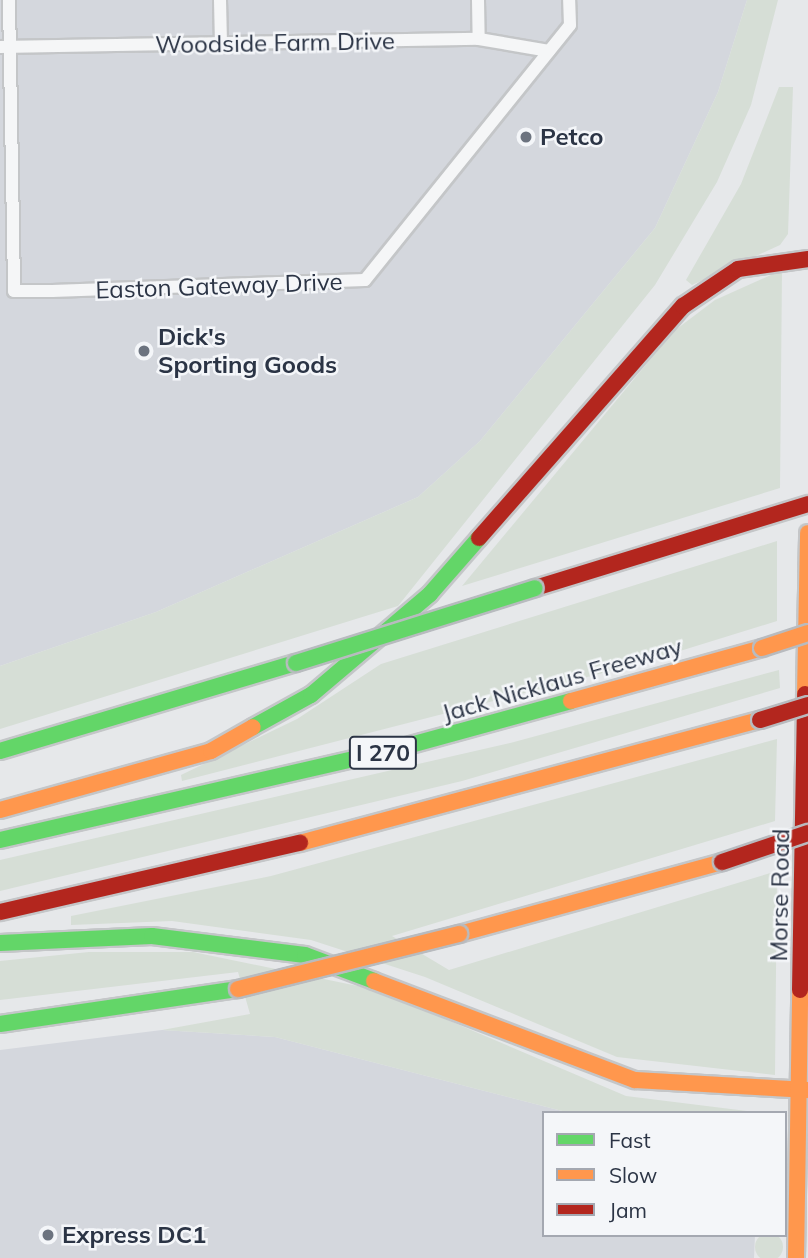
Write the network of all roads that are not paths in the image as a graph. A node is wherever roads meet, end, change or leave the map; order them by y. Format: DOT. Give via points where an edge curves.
graph roads {
  1 [pos="9,0"];
  2 [pos="220,0"];
  3 [pos="478,0"];
  4 [pos="569,0"];
  5 [pos="479,39"];
  6 [pos="221,43"];
  7 [pos="5,47"];
  8 [pos="549,51"];
  9 [pos="808,259"];
  10 [pos="808,504"];
  11 [pos="808,533"];
  12 [pos="808,633"];
  13 [pos="808,705"];
  14 [pos="0,751"];
  15 [pos="0,810"];
  16 [pos="808,832"];
  17 [pos="0,840"];
  18 [pos="0,912"];
  19 [pos="0,943"];
  20 [pos="47,1020"];
  21 [pos="0,1024"];
  22 [pos="0,1029"];
  23 [pos="804,1090"];
  24 [pos="796,1258"];
  1 -- 7 [label="street"];
  2 -- 6 [label="street"];
  3 -- 5 [label="street"];
  4 -- 8 [label="street, Easton Gateway Drive" via="570,25"];
  5 -- 6 [label="street, Woodside Farm Drive"];
  5 -- 8 [label="street, Woodside Farm Drive"];
  6 -- 7 [label="street, Woodside Farm Drive"];
  7 -- 8 [label="street, Easton Gateway Drive" via="14,291 365,280"];
  9 -- 15 [label="main road" via="738,269 683,306 430,594 311,695 211,751"];
  10 -- 14 [label="main road, bridge"];
  11 -- 23 [label="main road, Morse Road"];
  12 -- 17 [label="main road, Jack Nicklaus Freeway / I 270, bridge" via="386,752"];
  13 -- 18 [label="main road, bridge" via="267,852"];
  16 -- 20 [label="main road, bridge" via="722,862 238,989"];
  19 -- 23 [label="main road" via="152,936 305,955 635,1080 673,1087"];
  20 -- 21 [label="main road"];
  20 -- 22 [label="main road"];
  23 -- 24 [label="main road, Morse Road"];
}
